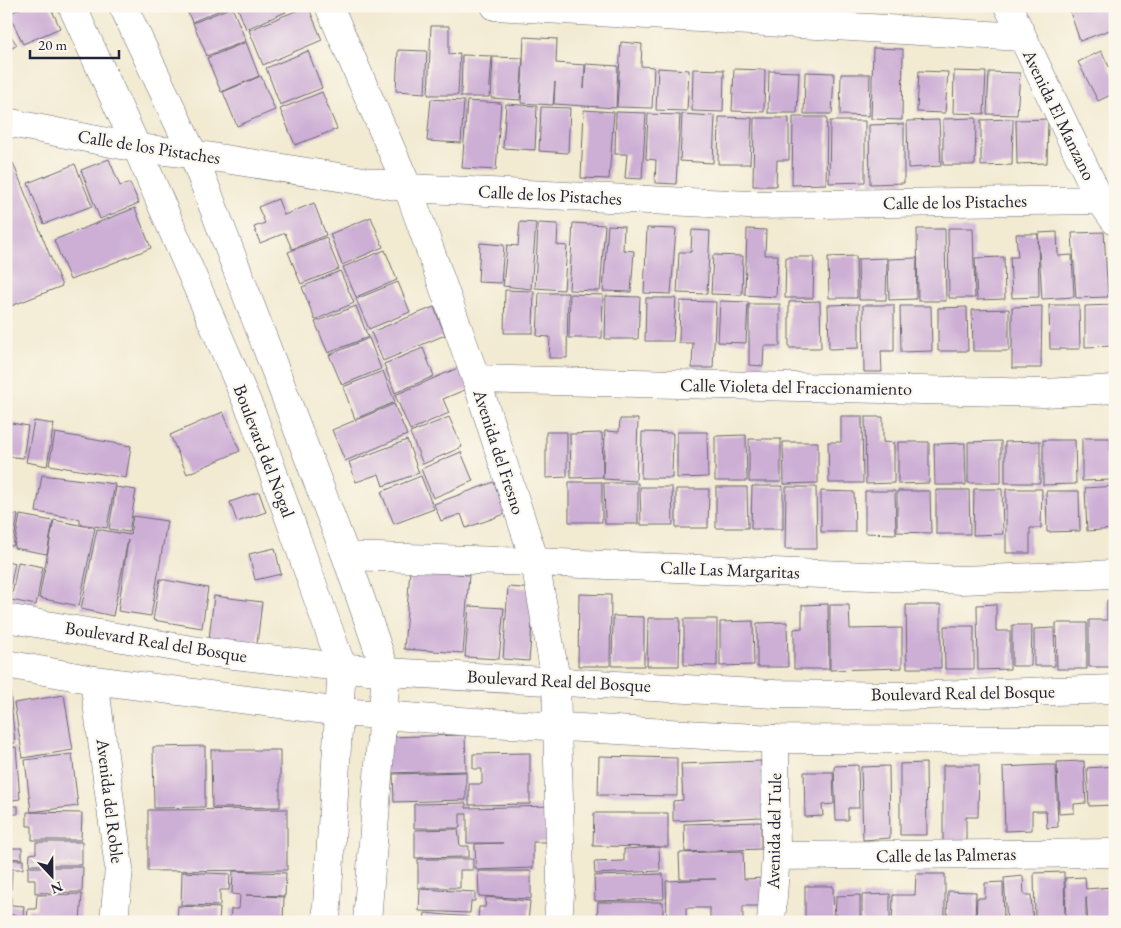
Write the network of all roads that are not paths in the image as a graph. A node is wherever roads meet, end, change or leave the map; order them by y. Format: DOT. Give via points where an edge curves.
graph roads {
  1 [pos="72,6"];
  2 [pos="123,6"];
  3 [pos="329,6"];
  4 [pos="495,6"];
  5 [pos="1008,6"];
  6 [pos="1022,37"];
  7 [pos="6,122"];
  8 [pos="137,148"];
  9 [pos="193,154"];
  10 [pos="408,188"];
  11 [pos="1107,211"];
  12 [pos="476,379"];
  13 [pos="1115,389"];
  14 [pos="346,556"];
  15 [pos="535,562"];
  16 [pos="1115,574"];
  17 [pos="6,618"];
  18 [pos="6,664"];
  19 [pos="342,667"];
  20 [pos="386,672"];
  21 [pos="94,680"];
  22 [pos="556,680"];
  23 [pos="1115,689"];
  24 [pos="341,712"];
  25 [pos="382,715"];
  26 [pos="557,728"];
  27 [pos="775,739"];
  28 [pos="1115,740"];
  29 [pos="1115,853"];
  30 [pos="776,856"];
  31 [pos="329,880"];
  32 [pos="370,884"];
  33 [pos="114,922"];
  34 [pos="326,922"];
  35 [pos="367,922"];
  36 [pos="558,922"];
  37 [pos="772,922"];
  1 -- 8 [label="street, Boulevard del Nogal"];
  2 -- 9 [label="street"];
  3 -- 10 [label="street, Avenida del Fresno"];
  4 -- 6 [label="street"];
  5 -- 6 [label="street, Avenida El Manzano"];
  6 -- 11 [label="street, Avenida El Manzano"];
  7 -- 8 [label="street, Calle de los Pistaches"];
  8 -- 9 [label="street, Calle de los Pistaches"];
  8 -- 19 [label="street, Boulevard del Nogal" via="253,416"];
  9 -- 10 [label="street, Calle de los Pistaches"];
  9 -- 14 [label="street"];
  10 -- 11 [label="street, Calle de los Pistaches" via="749,205"];
  10 -- 12 [label="street, Avenida del Fresno"];
  12 -- 13 [label="street, Calle Violeta del Fraccionamiento" via="1044,393"];
  12 -- 15 [label="street, Avenida del Fresno"];
  14 -- 15 [label="street, Calle Las Margaritas"];
  14 -- 20 [label="street"];
  15 -- 16 [label="street, Calle Las Margaritas" via="962,580"];
  15 -- 22 [label="street, Avenida del Fresno"];
  17 -- 19 [label="street, Boulevard Real del Bosque" via="198,651"];
  18 -- 21 [label="street"];
  19 -- 20 [label="street, Boulevard Real del Bosque"];
  19 -- 24 [label="street, Boulevard del Nogal"];
  20 -- 22 [label="street, Boulevard Real del Bosque"];
  20 -- 25 [label="street"];
  21 -- 24 [label="street"];
  21 -- 33 [label="street, Avenida del Roble" via="119,868"];
  22 -- 23 [label="street, Boulevard Real del Bosque" via="775,694 890,696"];
  22 -- 26 [label="street, Avenida del Fresno"];
  24 -- 25 [label="street"];
  24 -- 31 [label="street, Boulevard del Nogal"];
  25 -- 26 [label="street"];
  25 -- 32 [label="street"];
  26 -- 27 [label="street"];
  26 -- 36 [label="street, Avenida del Fresno" via="561,881"];
  27 -- 28 [label="street"];
  27 -- 30 [label="street, Avenida del Tule"];
  29 -- 30 [label="street, Calle de las Palmeras"];
  30 -- 37 [label="street, Avenida del Tule"];
  31 -- 32 [label="street"];
  31 -- 34 [label="street, Boulevard del Nogal"];
  32 -- 35 [label="street"];
}
